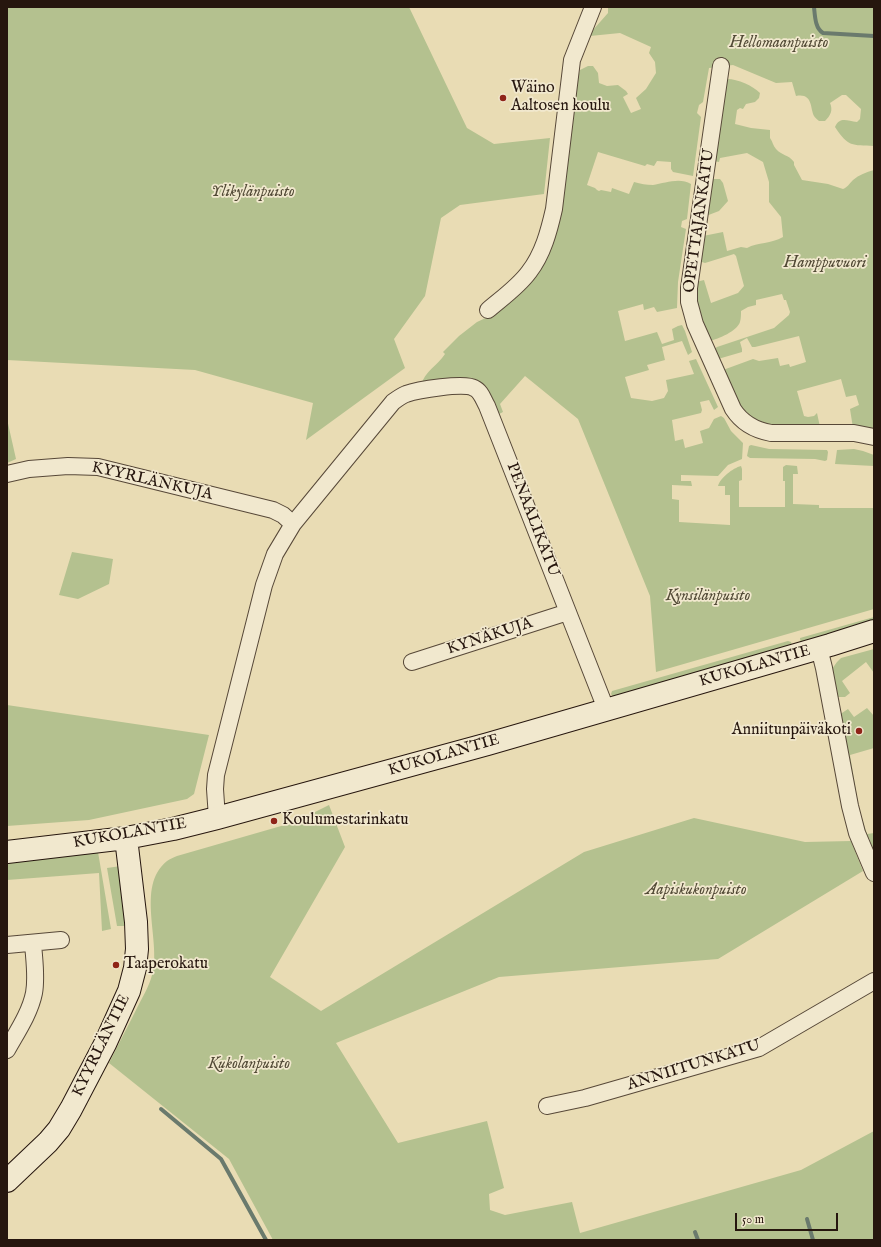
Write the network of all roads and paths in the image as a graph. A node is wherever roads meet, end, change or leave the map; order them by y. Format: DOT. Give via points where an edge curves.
graph roads {
  1 [pos="593,7"];
  2 [pos="721,66"];
  3 [pos="488,310"];
  4 [pos="874,438"];
  5 [pos="7,474"];
  6 [pos="293,524"];
  7 [pos="568,612"];
  8 [pos="874,631"];
  9 [pos="819,648"];
  10 [pos="412,662"];
  11 [pos="606,709"];
  12 [pos="217,818"];
  13 [pos="126,838"];
  14 [pos="7,852"];
  15 [pos="874,873"];
  16 [pos="61,940"];
  17 [pos="33,943"];
  18 [pos="7,945"];
  19 [pos="874,980"];
  20 [pos="7,1050"];
  21 [pos="547,1106"];
  22 [pos="7,1181"];
  1 -- 3 [label="street" via="572,60 550,230 529,272"];
  2 -- 4 [label="street, OPETTAJANKATU" via="689,288 694,324 733,409 746,424 761,432 854,433"];
  5 -- 6 [label="street, KYYRLÄNKUJA" via="29,469 68,466 98,467 273,510"];
  6 -- 7 [label="street, PENAALIKATU" via="400,396 458,385 474,387 479,391 486,406"];
  6 -- 12 [label="street" via="275,554 264,585 216,775"];
  7 -- 10 [label="street, KYNÄKUJA"];
  7 -- 11 [label="street, PENAALIKATU"];
  8 -- 9 [label="street, KUKOLANTIE"];
  9 -- 11 [label="street, KUKOLANTIE"];
  9 -- 15 [label="street" via="850,806 857,833"];
  11 -- 12 [label="street, KUKOLANTIE"];
  12 -- 13 [label="street, KUKOLANTIE"];
  13 -- 14 [label="street, KUKOLANTIE"];
  13 -- 22 [label="street, KYYRLÄNTIE" via="137,949 129,991 105,1044 59,1129"];
  16 -- 17 [label="street"];
  17 -- 18 [label="street"];
  17 -- 20 [label="street" via="34,993 28,1012"];
  19 -- 21 [label="street, ANNIITUNKATU" via="759,1048 585,1098"];
}
